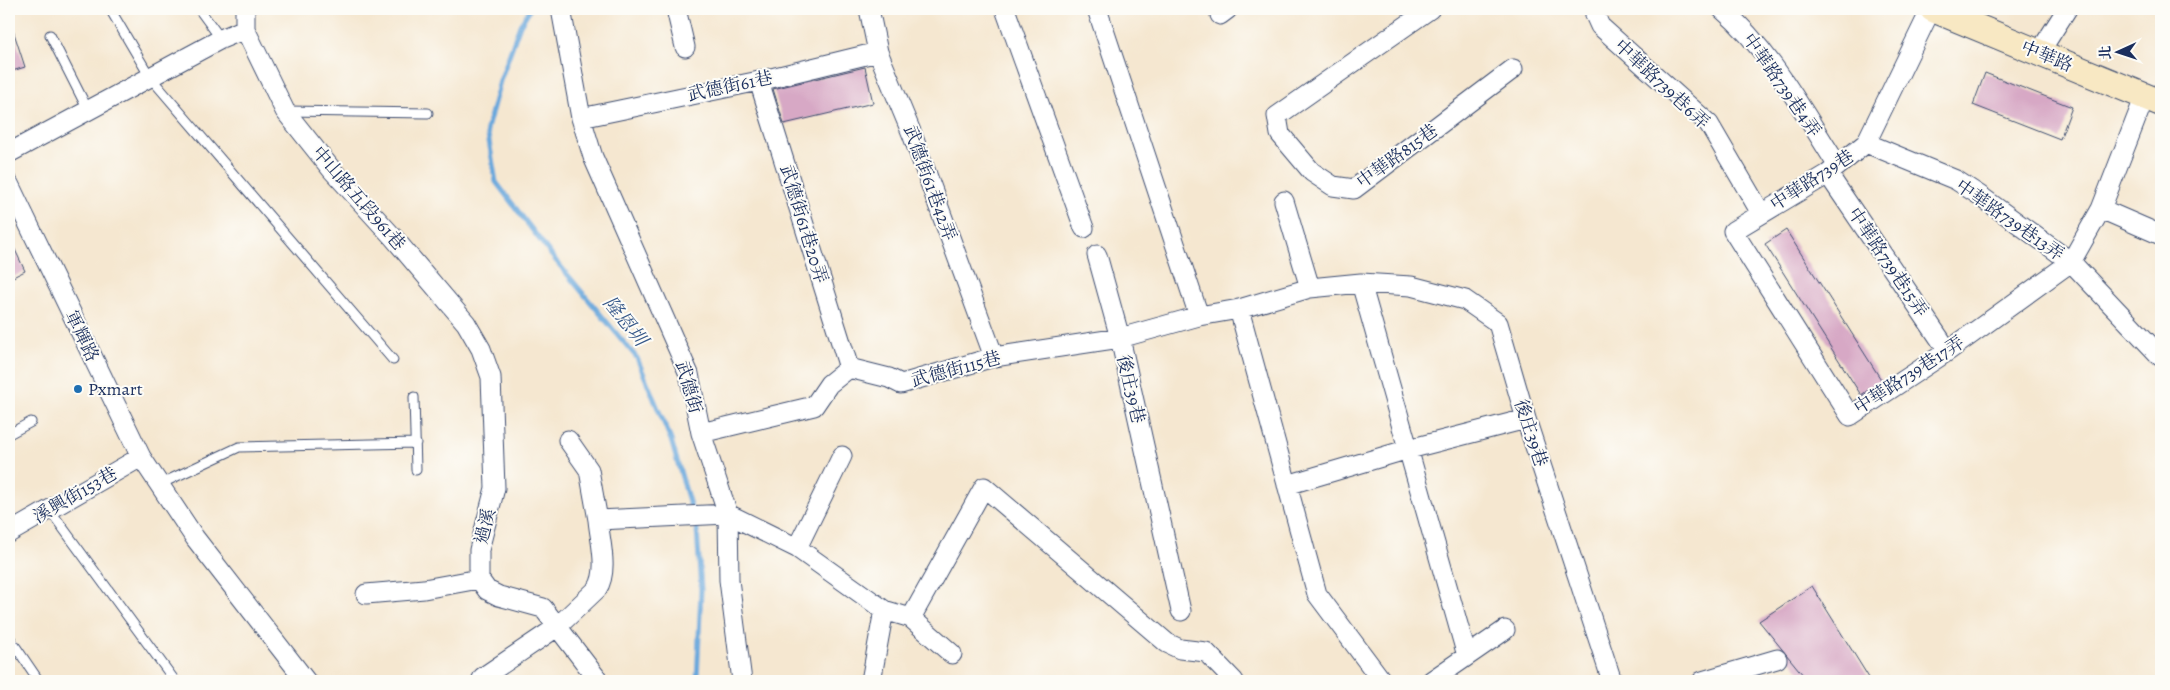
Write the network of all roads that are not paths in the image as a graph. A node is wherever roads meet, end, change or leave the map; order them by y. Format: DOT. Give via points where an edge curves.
graph roads {
  1 [pos="110,9"];
  2 [pos="199,9"];
  3 [pos="245,9"];
  4 [pos="561,9"];
  5 [pos="676,9"];
  6 [pos="869,9"];
  7 [pos="1005,9"];
  8 [pos="1098,9"];
  9 [pos="1430,9"];
  10 [pos="1596,9"];
  11 [pos="1722,9"];
  12 [pos="1932,9"];
  13 [pos="2067,9"];
  14 [pos="245,29"];
  15 [pos="50,34"];
  16 [pos="221,39"];
  17 [pos="685,47"];
  18 [pos="878,52"];
  19 [pos="2039,53"];
  20 [pos="1513,70"];
  21 [pos="150,77"];
  22 [pos="759,81"];
  23 [pos="2153,99"];
  24 [pos="88,110"];
  25 [pos="285,111"];
  26 [pos="428,113"];
  27 [pos="581,118"];
  28 [pos="1866,143"];
  29 [pos="9,153"];
  30 [pos="1833,170"];
  31 [pos="9,184"];
  32 [pos="1284,201"];
  33 [pos="2101,209"];
  34 [pos="1761,213"];
  35 [pos="1084,228"];
  36 [pos="1733,231"];
  37 [pos="2161,235"];
  38 [pos="1097,254"];
  39 [pos="2071,262"];
  40 [pos="1360,283"];
  41 [pos="1310,288"];
  42 [pos="1240,309"];
  43 [pos="1199,316"];
  44 [pos="1120,338"];
  45 [pos="1948,351"];
  46 [pos="994,357"];
  47 [pos="2161,357"];
  48 [pos="393,360"];
  49 [pos="849,368"];
  50 [pos="491,377"];
  51 [pos="414,397"];
  52 [pos="1526,419"];
  53 [pos="31,422"];
  54 [pos="701,433"];
  55 [pos="9,434"];
  56 [pos="568,440"];
  57 [pos="416,443"];
  58 [pos="1409,449"];
  59 [pos="842,456"];
  60 [pos="141,457"];
  61 [pos="416,470"];
  62 [pos="158,485"];
  63 [pos="1288,485"];
  64 [pos="49,509"];
  65 [pos="728,514"];
  66 [pos="598,520"];
  67 [pos="9,533"];
  68 [pos="797,548"];
  69 [pos="479,578"];
  70 [pos="366,594"];
  71 [pos="884,610"];
  72 [pos="1181,612"];
  73 [pos="911,618"];
  74 [pos="557,627"];
  75 [pos="1505,630"];
  76 [pos="9,637"];
  77 [pos="952,654"];
  78 [pos="1467,656"];
  79 [pos="1777,659"];
  80 [pos="39,681"];
  81 [pos="175,681"];
  82 [pos="306,681"];
  83 [pos="481,681"];
  84 [pos="599,681"];
  85 [pos="742,681"];
  86 [pos="875,681"];
  87 [pos="1234,681"];
  88 [pos="1382,681"];
  89 [pos="1431,681"];
  90 [pos="1612,681"];
  91 [pos="1702,681"];
  1 -- 21 [label="lane"];
  2 -- 16 [label="lane"];
  3 -- 14 [label="street, 中山路五段961巷"];
  4 -- 27 [label="street, 武德街"];
  5 -- 17 [label="street"];
  6 -- 18 [label="street, 武德街61巷42弄"];
  7 -- 35 [label="street"];
  8 -- 43 [label="street"];
  9 -- 20 [label="street, 中華路815巷" via="1277,116 1280,134 1312,172 1333,186 1354,189"];
  10 -- 34 [label="street, 中華路739巷6弄" via="1600,26 1709,124"];
  11 -- 30 [label="street, 中華路739巷4弄" via="1768,58"];
  12 -- 19 [label="main road, 中華路"];
  12 -- 28 [label="street, 中華路739巷"];
  13 -- 19 [label="street"];
  14 -- 16 [label="street"];
  14 -- 25 [label="street, 中山路五段961巷"];
  15 -- 24 [label="lane"];
  16 -- 21 [label="street"];
  18 -- 22 [label="street, 武德街61巷"];
  18 -- 46 [label="street, 武德街61巷42弄" via="912,134"];
  19 -- 23 [label="main road, 中華路"];
  21 -- 24 [label="street"];
  21 -- 48 [label="lane"];
  22 -- 27 [label="street, 武德街61巷"];
  22 -- 49 [label="street, 武德街61巷20弄"];
  23 -- 33 [label="street, 中華路739巷17弄"];
  24 -- 29 [label="street"];
  25 -- 26 [label="lane"];
  25 -- 50 [label="street, 中山路五段961巷" via="332,170 466,323 481,349"];
  27 -- 54 [label="street, 武德街" via="593,157 689,374"];
  28 -- 30 [label="street, 中華路739巷"];
  28 -- 39 [label="street, 中華路739巷13弄" via="1956,180"];
  30 -- 34 [label="street, 中華路739巷"];
  30 -- 45 [label="street, 中華路739巷15弄"];
  31 -- 60 [label="street, 軍輝路"];
  32 -- 41 [label="street"];
  33 -- 37 [label="street"];
  33 -- 39 [label="street, 中華路739巷17弄"];
  34 -- 36 [label="street, 中華路739巷"];
  36 -- 45 [label="street, 中華路739巷17弄" via="1850,416"];
  38 -- 44 [label="street, 後庄39巷"];
  39 -- 45 [label="street, 中華路739巷17弄"];
  39 -- 47 [label="street, 中華路739巷13弄"];
  40 -- 41 [label="street, 後庄39巷"];
  40 -- 52 [label="street, 後庄39巷" via="1411,286 1465,300 1498,324"];
  40 -- 58 [label="street"];
  41 -- 42 [label="street, 後庄39巷"];
  42 -- 43 [label="street, 後庄39巷"];
  42 -- 63 [label="street"];
  43 -- 44 [label="street, 武德街115巷"];
  44 -- 46 [label="street, 武德街115巷"];
  44 -- 72 [label="street, 後庄39巷"];
  46 -- 49 [label="street, 武德街115巷" via="901,384"];
  49 -- 54 [label="street" via="829,384 814,406"];
  50 -- 69 [label="street, 過溪" via="495,488 479,550"];
  51 -- 57 [label="lane"];
  52 -- 58 [label="street"];
  52 -- 90 [label="street, 後庄39巷"];
  53 -- 55 [label="lane"];
  54 -- 65 [label="street, 武德街"];
  56 -- 66 [label="street" via="589,470"];
  57 -- 61 [label="lane"];
  57 -- 62 [label="lane" via="239,447"];
  58 -- 63 [label="street"];
  58 -- 78 [label="street"];
  59 -- 68 [label="street"];
  60 -- 62 [label="street, 軍輝路"];
  60 -- 64 [label="street, 溪興街153巷"];
  62 -- 82 [label="street, 軍輝路" via="194,538"];
  63 -- 88 [label="street" via="1318,594"];
  64 -- 67 [label="street, 溪興街153巷"];
  64 -- 81 [label="lane"];
  65 -- 66 [label="street"];
  65 -- 68 [label="street"];
  65 -- 85 [label="street, 武德街" via="728,580"];
  66 -- 74 [label="street" via="602,582"];
  68 -- 71 [label="street"];
  69 -- 70 [label="street" via="424,589"];
  69 -- 74 [label="street" via="487,590 499,596 543,608"];
  71 -- 73 [label="street"];
  71 -- 86 [label="street"];
  73 -- 77 [label="street"];
  73 -- 87 [label="street" via="984,487 1167,643 1180,649 1206,652"];
  74 -- 83 [label="street"];
  74 -- 84 [label="street"];
  75 -- 78 [label="street"];
  76 -- 80 [label="lane"];
  78 -- 89 [label="street"];
  79 -- 91 [label="street"];
}
